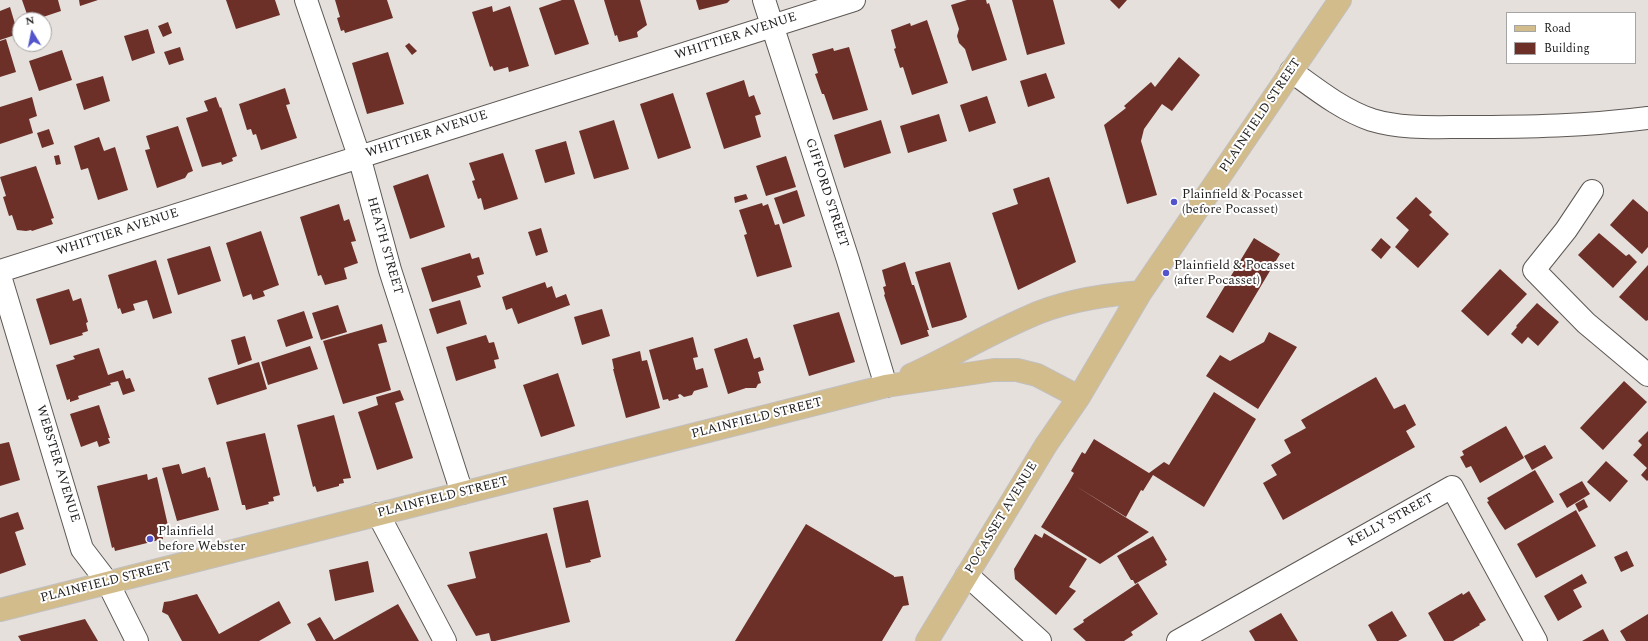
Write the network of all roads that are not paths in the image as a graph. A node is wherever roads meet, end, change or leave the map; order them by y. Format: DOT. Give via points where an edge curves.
graph roads {
  1 [pos="306,0"];
  2 [pos="764,0"];
  3 [pos="854,0"];
  4 [pos="1340,0"];
  5 [pos="772,26"];
  6 [pos="1291,71"];
  7 [pos="1648,118"];
  8 [pos="359,156"];
  9 [pos="1592,191"];
  10 [pos="0,271"];
  11 [pos="0,276"];
  12 [pos="1141,292"];
  13 [pos="1648,375"];
  14 [pos="886,386"];
  15 [pos="1079,397"];
  16 [pos="462,493"];
  17 [pos="378,514"];
  18 [pos="967,575"];
  19 [pos="108,583"];
  20 [pos="0,610"];
  21 [pos="138,641"];
  22 [pos="445,641"];
  23 [pos="927,641"];
  24 [pos="1040,641"];
  25 [pos="1178,641"];
  26 [pos="1536,641"];
  1 -- 8 [label="street, HEATH STREET"];
  2 -- 5 [label="street, GIFFORD STREET"];
  3 -- 5 [label="street, WHITTIER AVENUE"];
  4 -- 6 [label="main road, PLAINFIELD STREET"];
  5 -- 8 [label="street, WHITTIER AVENUE"];
  5 -- 14 [label="street, GIFFORD STREET"];
  6 -- 7 [label="street" via="1346,109 1372,120 1401,126 1522,127"];
  6 -- 12 [label="main road, PLAINFIELD STREET"];
  8 -- 10 [label="street, WHITTIER AVENUE"];
  8 -- 16 [label="street, HEATH STREET" via="390,270"];
  9 -- 13 [label="street" via="1566,230 1534,270 1586,323"];
  11 -- 19 [label="street, WEBSTER AVENUE" via="82,549"];
  12 -- 14 [label="main road, PLAINFIELD STREET" via="1102,296 1047,310"];
  12 -- 15 [label="main road, PLAINFIELD STREET"];
  14 -- 15 [label="main road, PLAINFIELD STREET" via="994,370 1017,370 1037,375"];
  14 -- 16 [label="main road, PLAINFIELD STREET"];
  15 -- 18 [label="main road, POCASSET AVENUE" via="1046,445"];
  16 -- 17 [label="main road, PLAINFIELD STREET"];
  17 -- 19 [label="main road, PLAINFIELD STREET"];
  17 -- 22 [label="street"];
  18 -- 23 [label="main road, POCASSET AVENUE"];
  18 -- 24 [label="street"];
  19 -- 20 [label="main road, PLAINFIELD STREET"];
  19 -- 21 [label="street, WEBSTER AVENUE"];
  25 -- 26 [label="street, KELLY STREET" via="1452,487"];
}
